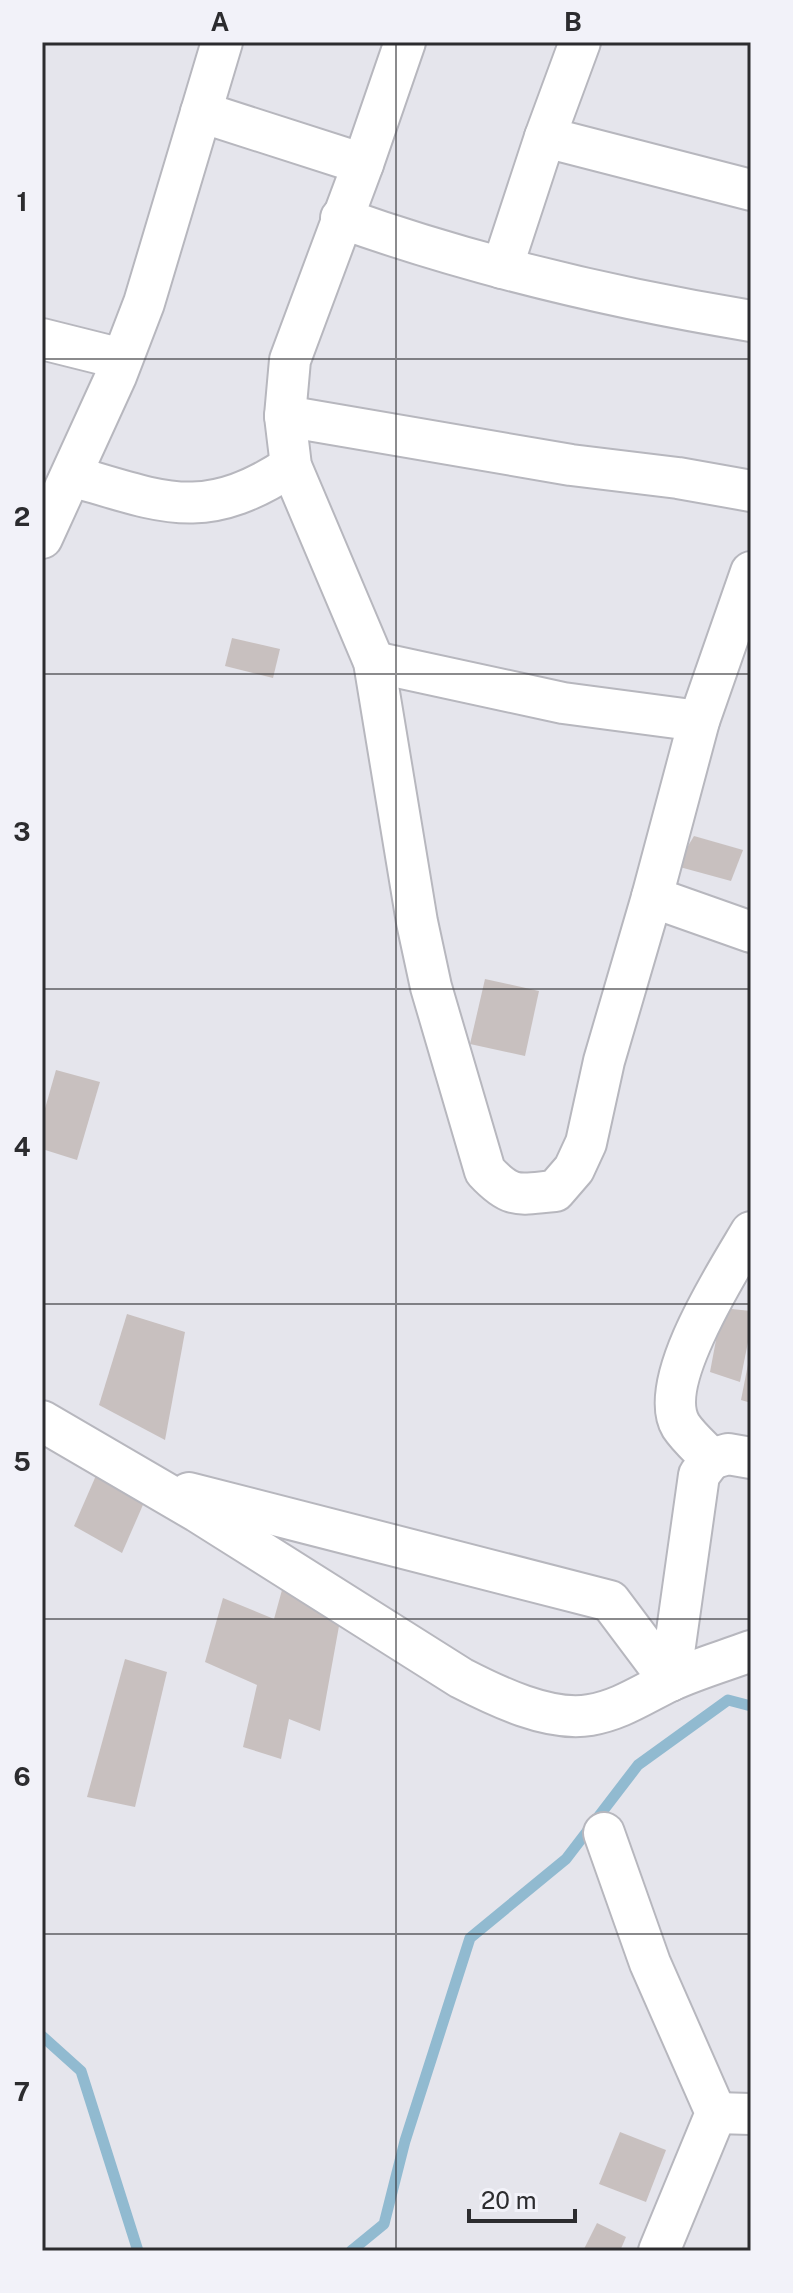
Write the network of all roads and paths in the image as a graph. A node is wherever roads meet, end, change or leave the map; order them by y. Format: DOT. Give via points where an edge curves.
graph roads {
  1 [pos="222,42"];
  2 [pos="405,42"];
  3 [pos="580,42"];
  4 [pos="201,112"];
  5 [pos="545,137"];
  6 [pos="363,164"];
  7 [pos="751,190"];
  8 [pos="341,218"];
  9 [pos="502,268"];
  10 [pos="751,321"];
  11 [pos="42,339"];
  12 [pos="122,359"];
  13 [pos="285,416"];
  14 [pos="291,466"];
  15 [pos="72,476"];
  16 [pos="751,491"];
  17 [pos="42,538"];
  18 [pos="751,572"];
  19 [pos="374,662"];
  20 [pos="699,721"];
  21 [pos="652,897"];
  22 [pos="751,932"];
  23 [pos="751,1232"];
  24 [pos="42,1421"];
  25 [pos="751,1458"];
  26 [pos="711,1459"];
  27 [pos="189,1493"];
  28 [pos="751,1651"];
  29 [pos="670,1681"];
  30 [pos="604,1833"];
  31 [pos="733,2114"];
  32 [pos="674,2244"];
  1 -- 4 [label="street"];
  2 -- 6 [label="street"];
  3 -- 5 [label="street"];
  4 -- 6 [label="street"];
  4 -- 12 [label="street"];
  5 -- 7 [label="street"];
  5 -- 9 [label="street"];
  6 -- 8 [label="street"];
  8 -- 9 [label="street"];
  8 -- 13 [label="street" via="290,360"];
  9 -- 10 [label="street"];
  11 -- 12 [label="street"];
  12 -- 15 [label="street"];
  13 -- 14 [label="street"];
  13 -- 16 [label="street"];
  14 -- 15 [label="street" via="231,498 191,504 157,501"];
  14 -- 19 [label="street"];
  15 -- 17 [label="street"];
  18 -- 20 [label="street"];
  19 -- 20 [label="street" via="563,703"];
  19 -- 21 [label="street" via="431,987 485,1171 515,1194 555,1191 574,1169 586,1143"];
  20 -- 21 [label="street"];
  21 -- 22 [label="street"];
  23 -- 26 [label="street" via="695,1330 675,1401 680,1425"];
  24 -- 29 [label="street" via="503,1699 542,1712 588,1716 633,1702"];
  25 -- 26 [label="street" via="728,1454"];
  26 -- 29 [label="street" via="699,1475"];
  27 -- 29 [label="street" via="610,1601"];
  28 -- 29 [label="street"];
  30 -- 31 [label="street" via="650,1963"];
  31 -- 32 [label="street"];
}
